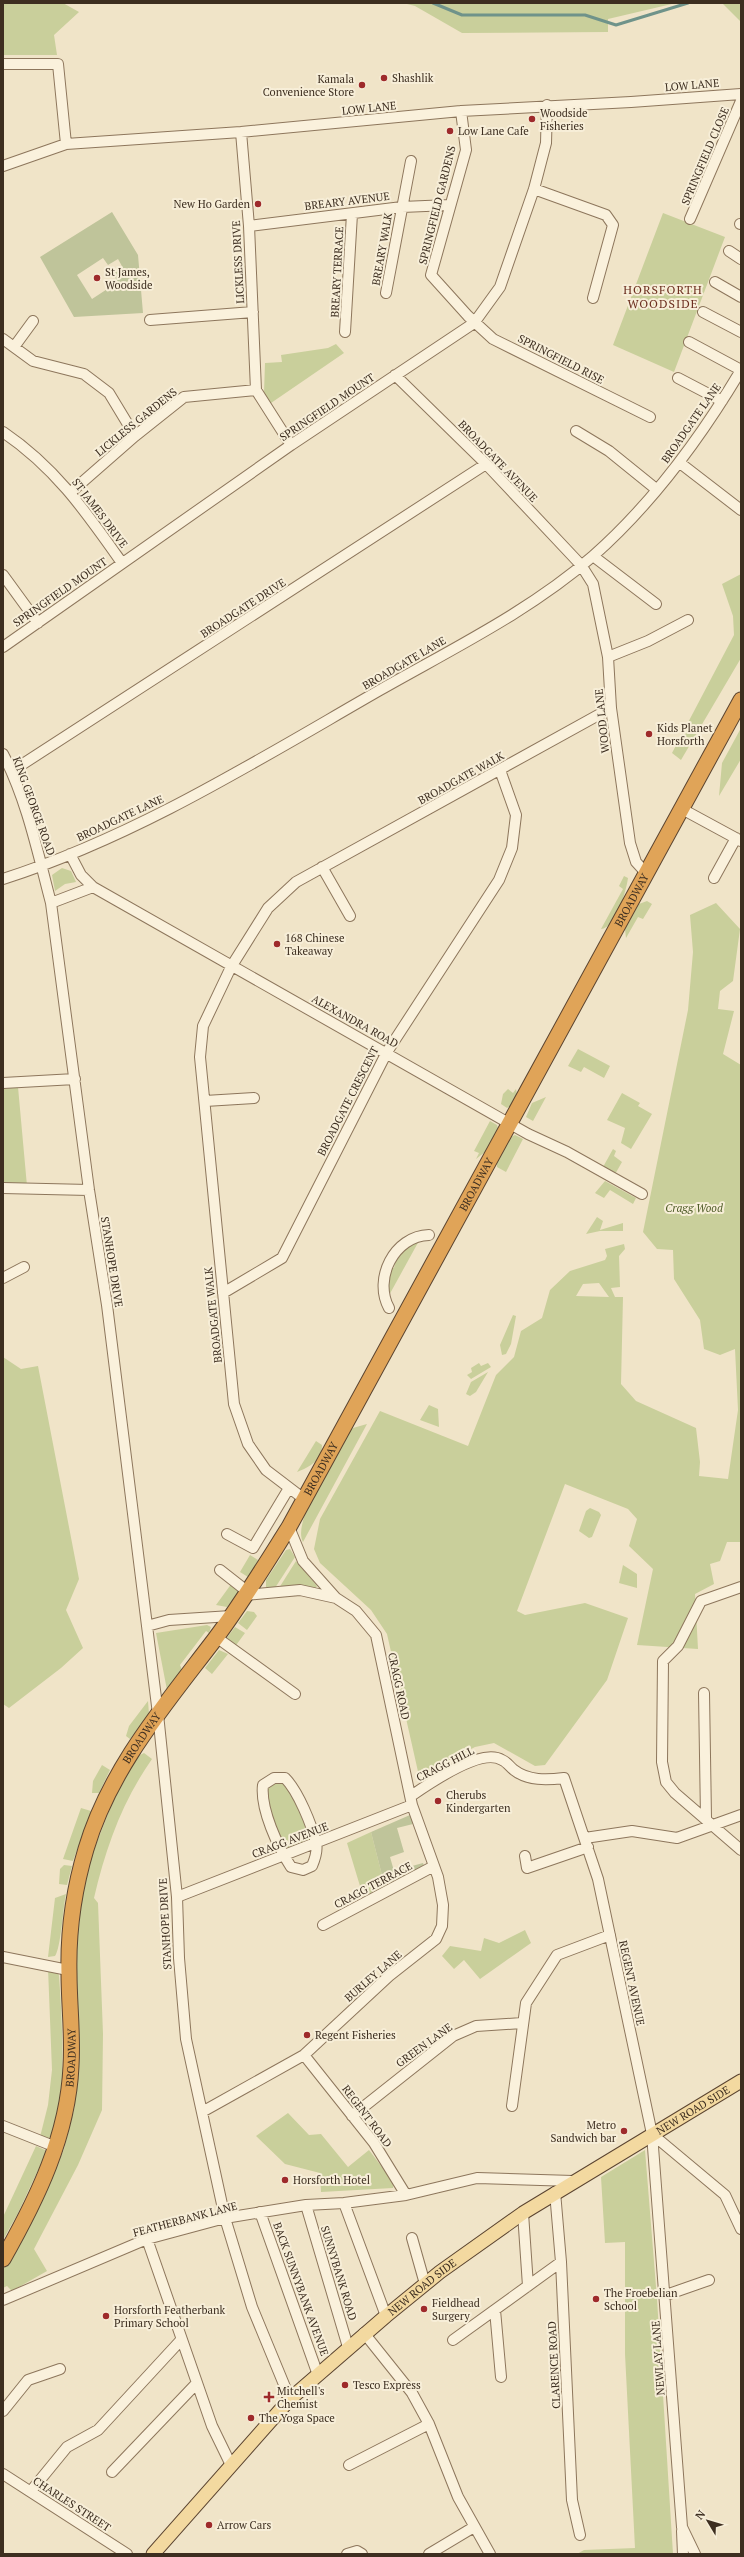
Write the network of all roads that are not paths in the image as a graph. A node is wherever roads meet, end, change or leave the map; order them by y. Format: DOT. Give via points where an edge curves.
graph roads {
  1 [pos="3,64"];
  2 [pos="741,94"];
  3 [pos="741,101"];
  4 [pos="548,105"];
  5 [pos="461,111"];
  6 [pos="241,132"];
  7 [pos="66,144"];
  8 [pos="411,161"];
  9 [pos="3,166"];
  10 [pos="534,189"];
  11 [pos="449,205"];
  12 [pos="402,207"];
  13 [pos="352,214"];
  14 [pos="690,219"];
  15 [pos="249,226"];
  16 [pos="730,251"];
  17 [pos="741,259"];
  18 [pos="715,282"];
  19 [pos="386,293"];
  20 [pos="741,297"];
  21 [pos="593,298"];
  22 [pos="253,312"];
  23 [pos="703,312"];
  24 [pos="466,315"];
  25 [pos="150,320"];
  26 [pos="33,321"];
  27 [pos="474,322"];
  28 [pos="346,332"];
  29 [pos="741,332"];
  30 [pos="3,339"];
  31 [pos="689,342"];
  32 [pos="14,347"];
  33 [pos="741,370"];
  34 [pos="395,375"];
  35 [pos="678,378"];
  36 [pos="738,383"];
  37 [pos="256,390"];
  38 [pos="722,401"];
  39 [pos="650,417"];
  40 [pos="576,431"];
  41 [pos="3,432"];
  42 [pos="135,436"];
  43 [pos="291,445"];
  44 [pos="680,463"];
  45 [pos="486,464"];
  46 [pos="656,488"];
  47 [pos="71,492"];
  48 [pos="741,510"];
  49 [pos="594,556"];
  50 [pos="122,563"];
  51 [pos="581,565"];
  52 [pos="3,575"];
  53 [pos="656,604"];
  54 [pos="688,620"];
  55 [pos="38,623"];
  56 [pos="3,647"];
  57 [pos="608,657"];
  58 [pos="741,700"];
  59 [pos="611,708"];
  60 [pos="3,754"];
  61 [pos="500,770"];
  62 [pos="12,771"];
  63 [pos="682,809"];
  64 [pos="739,839"];
  65 [pos="70,854"];
  66 [pos="43,866"];
  67 [pos="322,867"];
  68 [pos="646,873"];
  69 [pos="714,878"];
  70 [pos="3,879"];
  71 [pos="93,887"];
  72 [pos="51,903"];
  73 [pos="350,916"];
  74 [pos="231,967"];
  75 [pos="386,1052"];
  76 [pos="75,1079"];
  77 [pos="3,1083"];
  78 [pos="254,1098"];
  79 [pos="205,1101"];
  80 [pos="510,1123"];
  81 [pos="3,1188"];
  82 [pos="89,1190"];
  83 [pos="642,1194"];
  84 [pos="429,1235"];
  85 [pos="24,1268"];
  86 [pos="3,1278"];
  87 [pos="223,1293"];
  88 [pos="389,1308"];
  89 [pos="289,1488"];
  90 [pos="304,1499"];
  91 [pos="289,1527"];
  92 [pos="227,1534"];
  93 [pos="253,1548"];
  94 [pos="270,1558"];
  95 [pos="220,1570"];
  96 [pos="741,1587"];
  97 [pos="247,1594"];
  98 [pos="336,1598"];
  99 [pos="231,1616"];
  100 [pos="147,1626"];
  101 [pos="216,1637"];
  102 [pos="704,1693"];
  103 [pos="295,1694"];
  104 [pos="158,1714"];
  105 [pos="411,1800"];
  106 [pos="741,1815"];
  107 [pos="710,1821"];
  108 [pos="586,1842"];
  109 [pos="316,1843"];
  110 [pos="741,1850"];
  111 [pos="284,1855"];
  112 [pos="525,1856"];
  113 [pos="434,1866"];
  114 [pos="177,1897"];
  115 [pos="323,1925"];
  116 [pos="610,1935"];
  117 [pos="3,1958"];
  118 [pos="68,1970"];
  119 [pos="522,2023"];
  120 [pos="304,2055"];
  121 [pos="741,2081"];
  122 [pos="512,2106"];
  123 [pos="202,2112"];
  124 [pos="352,2116"];
  125 [pos="3,2126"];
  126 [pos="652,2134"];
  127 [pos="56,2147"];
  128 [pos="573,2182"];
  129 [pos="555,2192"];
  130 [pos="406,2195"];
  131 [pos="344,2203"];
  132 [pos="306,2205"];
  133 [pos="260,2212"];
  134 [pos="523,2214"];
  135 [pos="226,2218"];
  136 [pos="741,2229"];
  137 [pos="412,2238"];
  138 [pos="147,2239"];
  139 [pos="3,2259"];
  140 [pos="561,2262"];
  141 [pos="709,2280"];
  142 [pos="425,2284"];
  143 [pos="528,2286"];
  144 [pos="666,2295"];
  145 [pos="3,2300"];
  146 [pos="495,2310"];
  147 [pos="386,2316"];
  148 [pos="364,2333"];
  149 [pos="181,2340"];
  150 [pos="454,2340"];
  151 [pos="348,2347"];
  152 [pos="60,2369"];
  153 [pos="318,2375"];
  154 [pos="501,2377"];
  155 [pos="196,2384"];
  156 [pos="290,2398"];
  157 [pos="3,2411"];
  158 [pos="429,2424"];
  159 [pos="231,2465"];
  160 [pos="349,2465"];
  161 [pos="112,2472"];
  162 [pos="3,2474"];
  163 [pos="31,2491"];
  164 [pos="474,2527"];
  165 [pos="682,2527"];
  166 [pos="580,2535"];
  167 [pos="127,2554"];
  168 [pos="153,2554"];
  169 [pos="347,2554"];
  170 [pos="362,2554"];
  171 [pos="429,2554"];
  172 [pos="490,2554"];
  173 [pos="683,2554"];
  174 [pos="695,2554"];
  1 -- 7 [label="street" via="58,64"];
  2 -- 4 [label="street, LOW LANE"];
  3 -- 14 [label="street, SPRINGFIELD CLOSE"];
  4 -- 5 [label="street, LOW LANE"];
  4 -- 10 [label="street, SPRINGFIELD MOUNT" via="546,143"];
  5 -- 6 [label="street, LOW LANE"];
  5 -- 11 [label="street, SPRINGFIELD GARDENS" via="466,150"];
  6 -- 7 [label="street, LOW LANE"];
  6 -- 15 [label="street, LICKLESS DRIVE"];
  7 -- 9 [label="street, LOW LANE"];
  8 -- 12 [label="street, BREARY WALK"];
  10 -- 21 [label="street" via="611,219 613,225"];
  10 -- 27 [label="street, SPRINGFIELD MOUNT" via="500,287"];
  11 -- 12 [label="street, BREARY AVENUE"];
  11 -- 24 [label="street, SPRINGFIELD GARDENS" via="431,275"];
  12 -- 13 [label="street, BREARY AVENUE"];
  12 -- 19 [label="street, BREARY WALK"];
  13 -- 15 [label="street, BREARY AVENUE"];
  13 -- 28 [label="street, BREARY TERRACE"];
  15 -- 22 [label="street, LICKLESS DRIVE"];
  16 -- 17 [label="street"];
  18 -- 20 [label="street"];
  22 -- 25 [label="street"];
  22 -- 37 [label="street, LICKLESS DRIVE"];
  23 -- 29 [label="street"];
  24 -- 27 [label="street, SPRINGFIELD RISE"];
  26 -- 32 [label="street"];
  27 -- 34 [label="street, SPRINGFIELD MOUNT"];
  27 -- 39 [label="street, SPRINGFIELD RISE" via="493,339"];
  30 -- 32 [label="street"];
  31 -- 33 [label="street"];
  32 -- 42 [label="street" via="33,361 84,374 109,393"];
  33 -- 36 [label="street, BROADGATE LANE"];
  34 -- 43 [label="street, SPRINGFIELD MOUNT"];
  34 -- 45 [label="street, BROADGATE AVENUE"];
  35 -- 38 [label="street"];
  36 -- 38 [label="street, BROADGATE LANE"];
  37 -- 42 [label="street, LICKLESS GARDENS" via="184,397"];
  37 -- 43 [label="street"];
  38 -- 44 [label="street, BROADGATE LANE"];
  40 -- 46 [label="street" via="609,450"];
  41 -- 47 [label="street, ST JAMES DRIVE" via="44,465"];
  42 -- 47 [label="street, LICKLESS GARDENS"];
  43 -- 50 [label="street, SPRINGFIELD MOUNT"];
  44 -- 46 [label="street, BROADGATE LANE"];
  44 -- 48 [label="street"];
  45 -- 51 [label="street, BROADGATE AVENUE"];
  45 -- 62 [label="street, BROADGATE DRIVE"];
  46 -- 49 [label="street, BROADGATE LANE"];
  47 -- 50 [label="street, ST JAMES DRIVE"];
  49 -- 51 [label="street, BROADGATE LANE"];
  49 -- 53 [label="street"];
  50 -- 55 [label="street, SPRINGFIELD MOUNT"];
  51 -- 57 [label="street, WOOD LANE" via="593,584"];
  51 -- 65 [label="street, BROADGATE LANE" via="524,608 259,760 200,793"];
  52 -- 55 [label="street"];
  54 -- 57 [label="street" via="648,641"];
  55 -- 56 [label="street, SPRINGFIELD MOUNT"];
  57 -- 59 [label="street, WOOD LANE"];
  58 -- 63 [label="highway, BROADWAY"];
  59 -- 61 [label="street, BROADGATE WALK"];
  59 -- 68 [label="street, WOOD LANE" via="630,843 636,862"];
  60 -- 62 [label="street, KING GEORGE ROAD"];
  61 -- 67 [label="street, BROADGATE WALK"];
  61 -- 75 [label="street, BROADGATE CRESCENT" via="516,815 512,848 499,880"];
  62 -- 66 [label="street, KING GEORGE ROAD"];
  63 -- 64 [label="street"];
  63 -- 68 [label="highway, BROADWAY"];
  64 -- 69 [label="street"];
  65 -- 66 [label="street, BROADGATE LANE"];
  65 -- 71 [label="street, ALEXANDRA ROAD" via="81,874"];
  66 -- 70 [label="street, BROADGATE LANE"];
  66 -- 72 [label="street, STANHOPE DRIVE"];
  67 -- 73 [label="street"];
  67 -- 74 [label="street, BROADGATE WALK" via="296,882 268,908"];
  68 -- 80 [label="highway, BROADWAY"];
  71 -- 72 [label="street"];
  71 -- 74 [label="street, ALEXANDRA ROAD"];
  72 -- 76 [label="street, STANHOPE DRIVE"];
  74 -- 75 [label="street, ALEXANDRA ROAD"];
  74 -- 79 [label="street, BROADGATE WALK" via="203,1026 200,1057"];
  75 -- 80 [label="street, ALEXANDRA ROAD"];
  75 -- 87 [label="street, BROADGATE CRESCENT" via="282,1258"];
  76 -- 77 [label="street"];
  76 -- 82 [label="street, STANHOPE DRIVE"];
  78 -- 79 [label="street"];
  79 -- 87 [label="street, BROADGATE WALK"];
  80 -- 83 [label="street, ALEXANDRA ROAD"];
  80 -- 90 [label="highway, BROADWAY"];
  81 -- 82 [label="street"];
  82 -- 100 [label="street, STANHOPE DRIVE" via="107,1306"];
  84 -- 88 [label="street" via="420,1236 396,1251 383,1275 385,1300"];
  85 -- 86 [label="street"];
  87 -- 89 [label="street, BROADGATE WALK" via="234,1404 248,1444 266,1470"];
  89 -- 90 [label="street, BROADGATE WALK"];
  89 -- 93 [label="street"];
  90 -- 91 [label="highway, BROADWAY"];
  91 -- 94 [label="highway, BROADWAY"];
  91 -- 98 [label="street, CRAGG ROAD" via="303,1561"];
  92 -- 93 [label="street"];
  93 -- 94 [label="street"];
  94 -- 97 [label="highway, BROADWAY"];
  95 -- 97 [label="street"];
  96 -- 107 [label="street" via="701,1601 678,1646 663,1661 662,1762 666,1782"];
  97 -- 98 [label="street, CRAGG ROAD" via="300,1590"];
  97 -- 99 [label="highway, BROADWAY"];
  98 -- 105 [label="street, CRAGG ROAD" via="356,1611 376,1635"];
  99 -- 100 [label="street" via="169,1620"];
  99 -- 101 [label="highway, BROADWAY"];
  100 -- 104 [label="street, STANHOPE DRIVE"];
  101 -- 103 [label="street"];
  101 -- 104 [label="highway, BROADWAY"];
  102 -- 107 [label="street"];
  104 -- 114 [label="street, STANHOPE DRIVE"];
  104 -- 118 [label="highway, BROADWAY" via="110,1786 86,1848 71,1915"];
  105 -- 108 [label="street, CRAGG HILL" via="476,1759 488,1756 502,1760 525,1777 538,1780 564,1778"];
  105 -- 109 [label="street, CRAGG AVENUE"];
  105 -- 113 [label="street, BURLEY LANE"];
  106 -- 107 [label="street"];
  107 -- 108 [label="street" via="677,1838 632,1831"];
  107 -- 110 [label="street"];
  108 -- 112 [label="street" via="527,1868"];
  108 -- 116 [label="street, REGENT AVENUE" via="598,1879"];
  109 -- 111 [label="street, CRAGG AVENUE"];
  109 -- 111 [label="street" via="316,1857 312,1866 303,1870 292,1867"];
  109 -- 111 [label="street" via="293,1787 285,1778 274,1778 263,1786 261,1799"];
  111 -- 114 [label="street, CRAGG AVENUE"];
  113 -- 115 [label="street, CRAGG TERRACE"];
  113 -- 120 [label="street, BURLEY LANE" via="443,1905 442,1926 436,1939 389,1976"];
  114 -- 123 [label="street, STANHOPE DRIVE" via="186,2039"];
  116 -- 119 [label="street" via="557,1955 526,2003"];
  116 -- 126 [label="street, REGENT AVENUE"];
  117 -- 118 [label="street"];
  118 -- 127 [label="highway, BROADWAY" via="72,2065 68,2101"];
  119 -- 122 [label="street"];
  119 -- 124 [label="street, GREEN LANE" via="476,2026 453,2036"];
  120 -- 123 [label="street, BURLEY LANE"];
  120 -- 124 [label="street, REGENT ROAD"];
  121 -- 126 [label="main road, NEW ROAD SIDE"];
  123 -- 135 [label="street, STANHOPE DRIVE"];
  124 -- 130 [label="street, REGENT ROAD" via="374,2143"];
  125 -- 127 [label="street"];
  126 -- 128 [label="main road, NEW ROAD SIDE"];
  126 -- 136 [label="street" via="725,2196"];
  126 -- 144 [label="street, NEWLAY LANE"];
  127 -- 139 [label="highway, BROADWAY" via="31,2209"];
  128 -- 129 [label="main road, NEW ROAD SIDE"];
  128 -- 130 [label="street, FEATHERBANK LANE" via="477,2178"];
  129 -- 134 [label="main road, NEW ROAD SIDE"];
  129 -- 140 [label="street, CLARENCE ROAD"];
  130 -- 131 [label="street, FEATHERBANK LANE"];
  131 -- 132 [label="street, FEATHERBANK LANE"];
  131 -- 147 [label="street"];
  132 -- 133 [label="street, FEATHERBANK LANE"];
  132 -- 151 [label="street, SUNNYBANK ROAD"];
  133 -- 135 [label="street, FEATHERBANK LANE"];
  133 -- 153 [label="street, BACK SUNNYBANK AVENUE"];
  134 -- 142 [label="main road, NEW ROAD SIDE"];
  134 -- 143 [label="street"];
  135 -- 138 [label="street, FEATHERBANK LANE"];
  135 -- 156 [label="street, STANHOPE DRIVE" via="252,2306"];
  137 -- 142 [label="street"];
  138 -- 145 [label="street, FEATHERBANK LANE"];
  138 -- 149 [label="street"];
  140 -- 143 [label="street"];
  140 -- 166 [label="street, CLARENCE ROAD" via="572,2500"];
  141 -- 144 [label="street"];
  142 -- 147 [label="main road, NEW ROAD SIDE"];
  143 -- 146 [label="street"];
  144 -- 165 [label="street, NEWLAY LANE"];
  146 -- 150 [label="street"];
  146 -- 154 [label="street"];
  147 -- 148 [label="main road, NEW ROAD SIDE"];
  148 -- 151 [label="main road, NEW ROAD SIDE"];
  148 -- 158 [label="street" via="412,2392"];
  149 -- 155 [label="street"];
  149 -- 163 [label="street" via="98,2430 67,2447"];
  151 -- 153 [label="main road, NEW ROAD SIDE"];
  152 -- 157 [label="street" via="28,2380"];
  153 -- 156 [label="main road, NEW ROAD SIDE"];
  155 -- 159 [label="street"];
  155 -- 161 [label="street"];
  156 -- 159 [label="main road, NEW ROAD SIDE"];
  158 -- 160 [label="street"];
  158 -- 164 [label="street" via="458,2497"];
  159 -- 168 [label="main road, NEW ROAD SIDE"];
  162 -- 163 [label="street, CHARLES STREET"];
  163 -- 167 [label="street, CHARLES STREET"];
  164 -- 171 [label="street"];
  164 -- 172 [label="street"];
  165 -- 173 [label="street"];
  165 -- 174 [label="street, NEWLAY LANE"];
  169 -- 170 [label="street" via="356,2551"];
}
